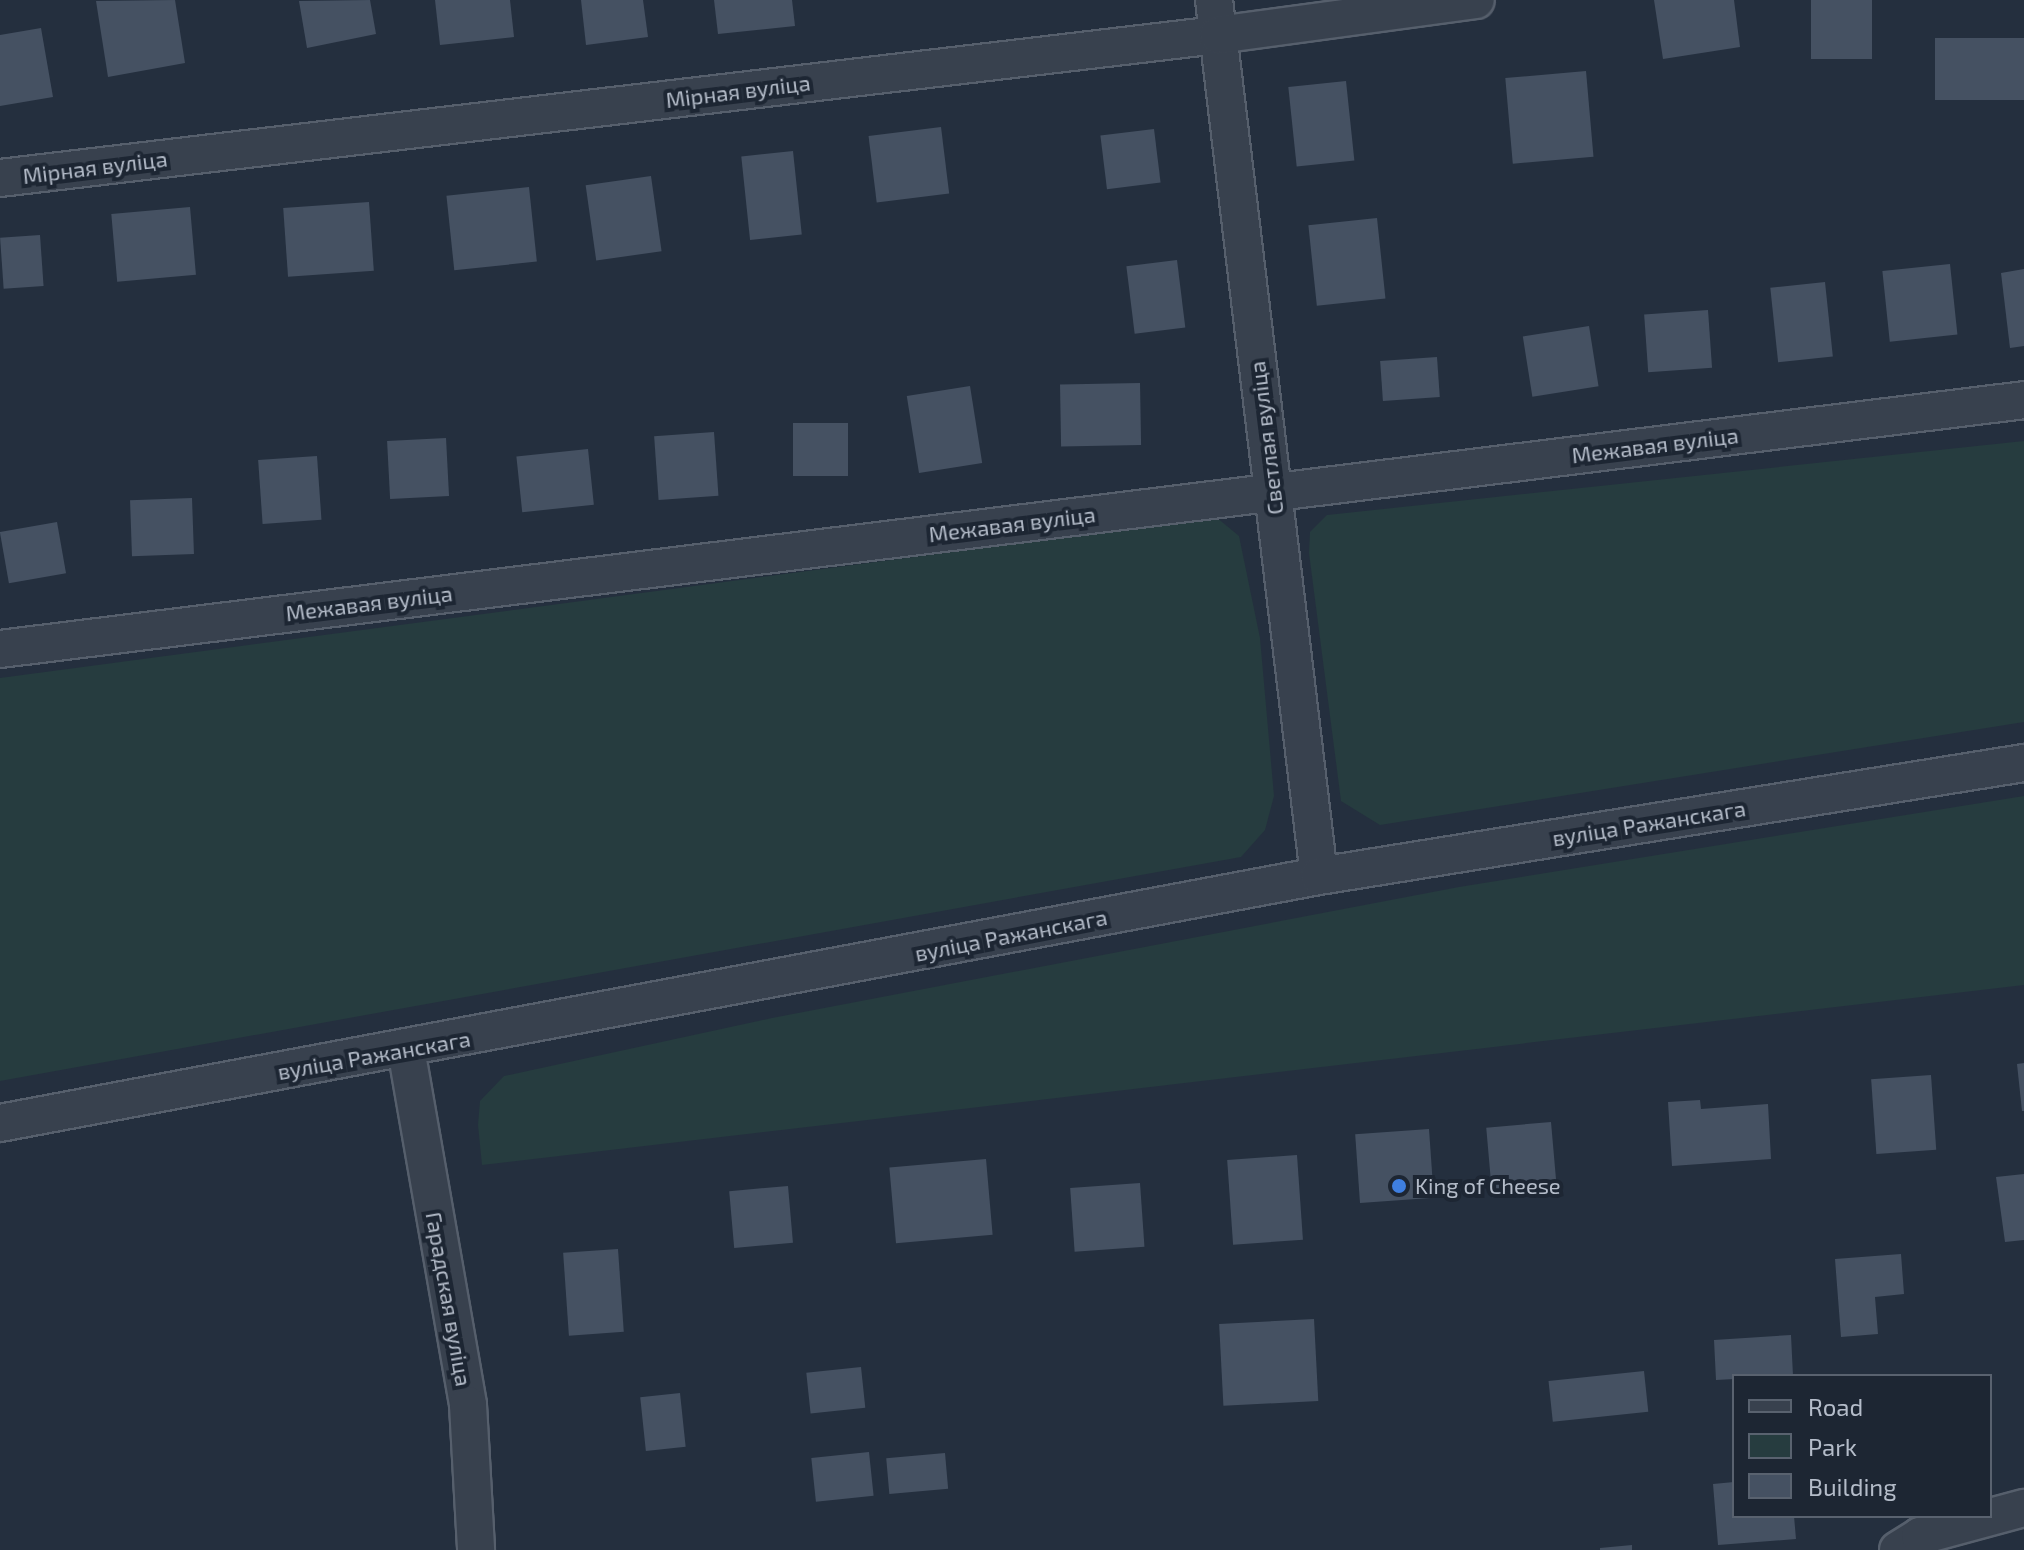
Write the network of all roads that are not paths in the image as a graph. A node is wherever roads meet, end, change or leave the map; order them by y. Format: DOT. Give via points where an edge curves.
graph roads {
  1 [pos="1476,0"];
  2 [pos="1216,17"];
  3 [pos="0,178"];
  4 [pos="2024,400"];
  5 [pos="1273,492"];
  6 [pos="0,649"];
  7 [pos="2024,763"];
  8 [pos="1319,876"];
  9 [pos="406,1049"];
  10 [pos="0,1123"];
  11 [pos="2024,1508"];
  12 [pos="1992,1517"];
  13 [pos="1987,1518"];
  14 [pos="476,1550"];
  15 [pos="1898,1550"];
  1 -- 2 [label="street, Мірная вуліца"];
  2 -- 3 [label="street, Мірная вуліца"];
  2 -- 5 [label="street, Светлая вуліца"];
  4 -- 5 [label="street, Межавая вуліца"];
  5 -- 6 [label="street, Межавая вуліца"];
  5 -- 8 [label="street, Светлая вуліца"];
  7 -- 8 [label="street, вуліца Ражанскага"];
  8 -- 9 [label="street, вуліца Ражанскага"];
  9 -- 10 [label="street, вуліца Ражанскага"];
  9 -- 14 [label="street, Гарадская вуліца" via="468,1405"];
  11 -- 12 [label="street"];
  13 -- 15 [label="street" via="1920,1536"];
}
